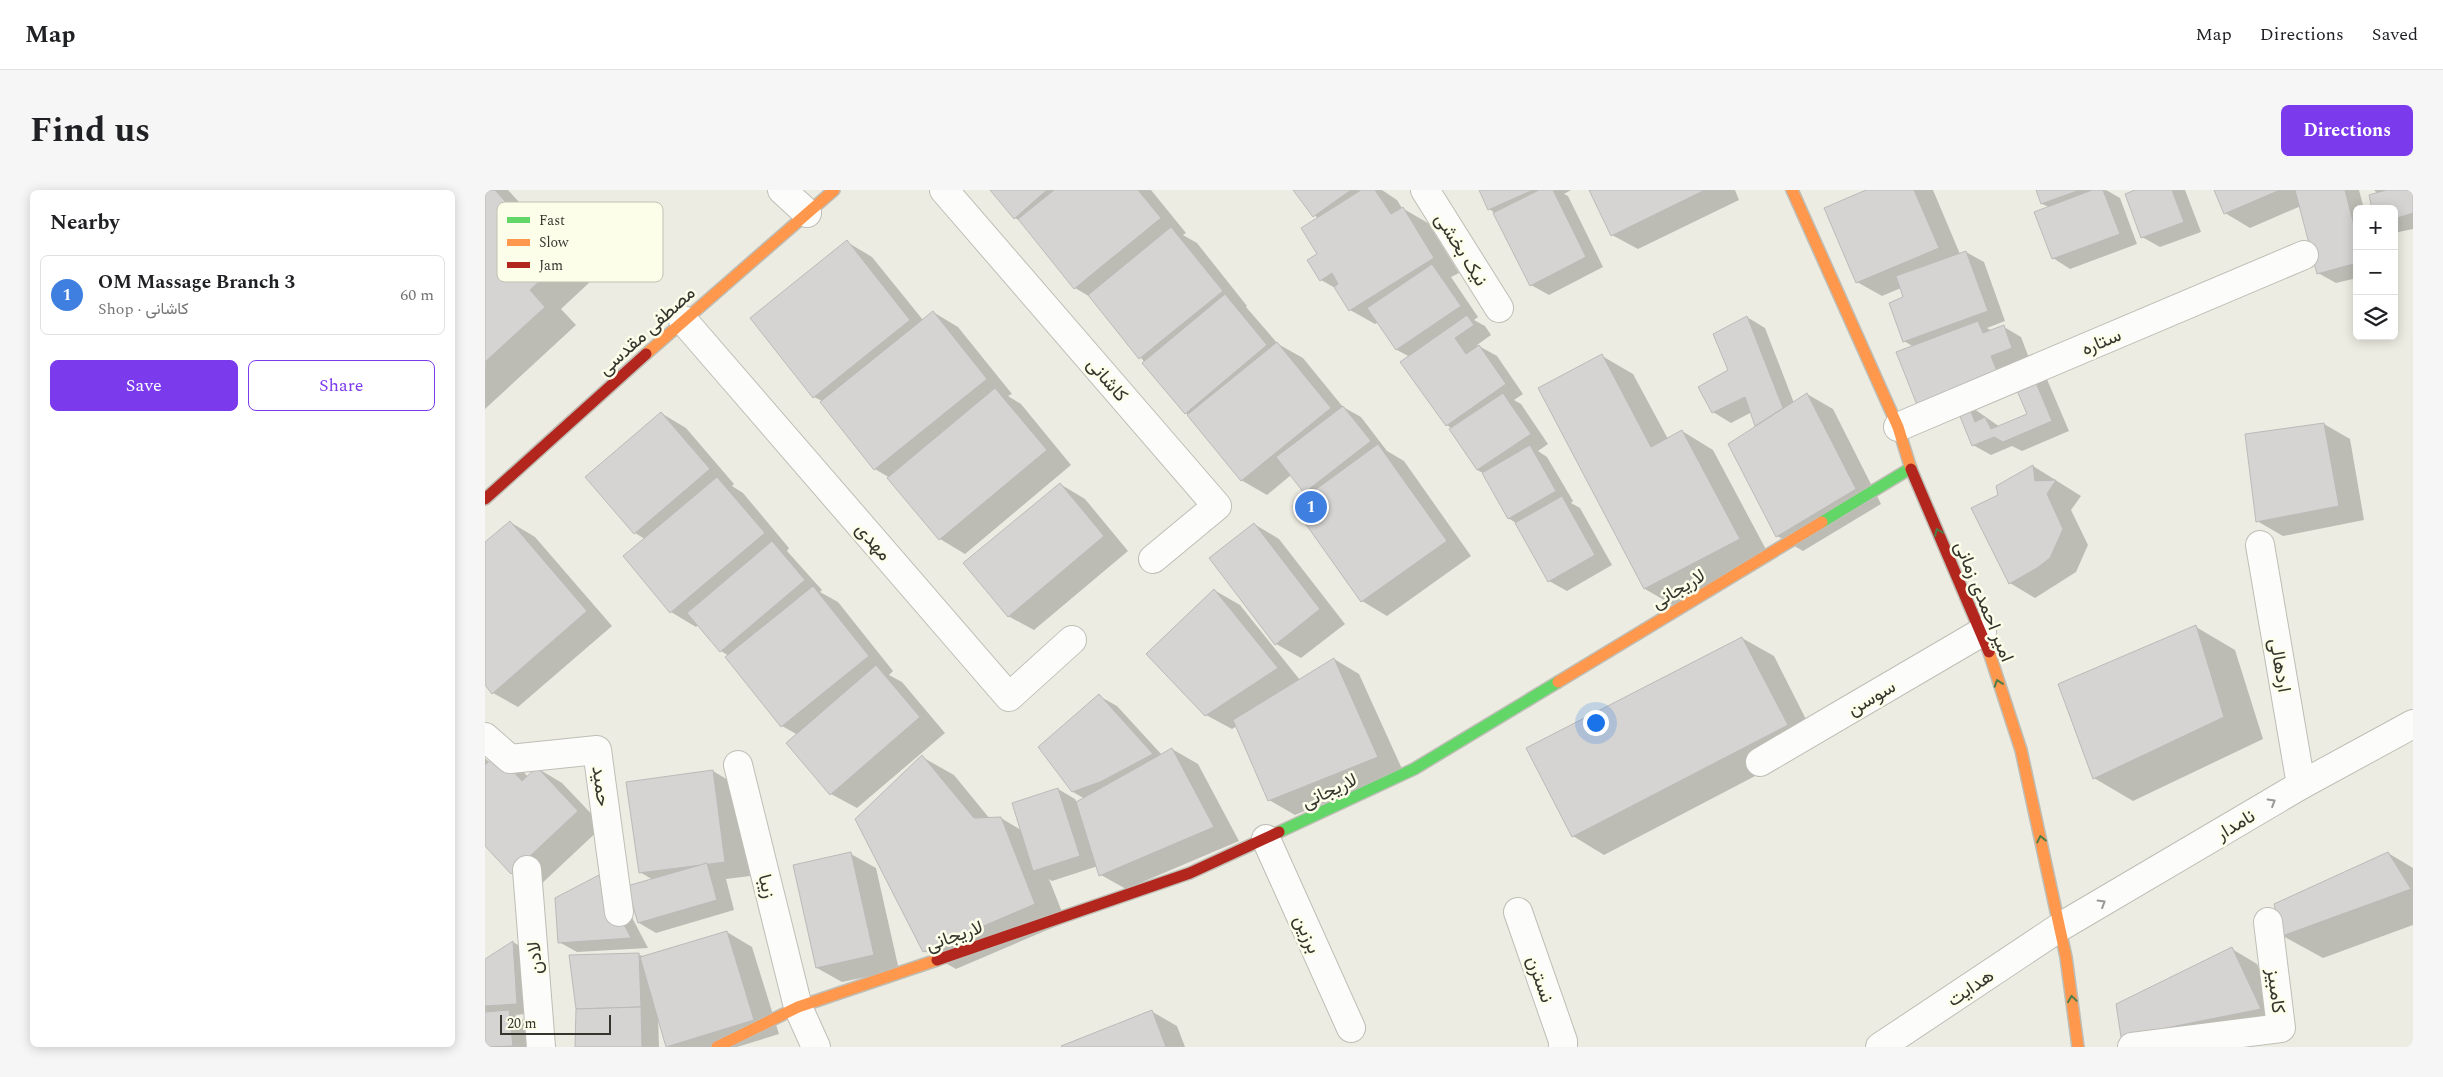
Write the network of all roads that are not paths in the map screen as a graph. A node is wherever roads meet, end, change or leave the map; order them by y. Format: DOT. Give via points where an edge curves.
graph roads {
  1 [pos="782,190"];
  2 [pos="834,190"];
  3 [pos="944,190"];
  4 [pos="1425,190"];
  5 [pos="1793,190"];
  6 [pos="807,213"];
  7 [pos="2305,255"];
  8 [pos="1499,308"];
  9 [pos="683,320"];
  10 [pos="1898,427"];
  11 [pos="1911,468"];
  12 [pos="485,499"];
  13 [pos="2260,545"];
  14 [pos="1153,559"];
  15 [pos="1981,632"];
  16 [pos="1072,640"];
  17 [pos="2413,724"];
  18 [pos="485,736"];
  19 [pos="1761,762"];
  20 [pos="738,765"];
  21 [pos="2301,785"];
  22 [pos="1265,839"];
  23 [pos="527,870"];
  24 [pos="619,912"];
  25 [pos="1518,912"];
  26 [pos="2268,922"];
  27 [pos="2060,927"];
  28 [pos="798,1006"];
  29 [pos="1351,1028"];
  30 [pos="541,1047"];
  31 [pos="717,1047"];
  32 [pos="816,1047"];
  33 [pos="1563,1047"];
  34 [pos="1880,1047"];
  35 [pos="2078,1047"];
  36 [pos="2132,1047"];
  1 -- 6 [label="street"];
  2 -- 6 [label="street, مصطفی مقدسی"];
  3 -- 14 [label="street, کاشانی" via="1217,506"];
  4 -- 8 [label="street, نیک بخشی"];
  5 -- 10 [label="street, امیر احمدی زمانی"];
  6 -- 9 [label="street, مصطفی مقدسی"];
  7 -- 10 [label="street, ستاره"];
  9 -- 12 [label="street, مصطفی مقدسی"];
  9 -- 16 [label="street, مهدی" via="1009,697"];
  10 -- 11 [label="street, امیر احمدی زمانی"];
  15 -- 11 [label="street, امیر احمدی زمانی, one-way"];
  11 -- 22 [label="street, لاریجانی" via="1414,769"];
  13 -- 21 [label="street, اردهالی"];
  15 -- 19 [label="street, سوسن"];
  27 -- 15 [label="street, امیر احمدی زمانی, one-way" via="2021,750"];
  17 -- 21 [label="street, نامدار"];
  18 -- 24 [label="street, حمید" via="510,758 597,750"];
  20 -- 28 [label="street, زیبا"];
  27 -- 21 [label="street, نامدار, one-way"];
  22 -- 28 [label="street, لاریجانی" via="1189,873"];
  22 -- 29 [label="street, برزین"];
  23 -- 30 [label="street, لادن"];
  25 -- 33 [label="street, نسترن"];
  26 -- 36 [label="street, کامبیز" via="2281,1028"];
  27 -- 34 [label="street, هدایت"];
  35 -- 27 [label="street, امیر احمدی زمانی, one-way"];
  28 -- 31 [label="street, لاریجانی"];
  28 -- 32 [label="street, زیبا"];
}
